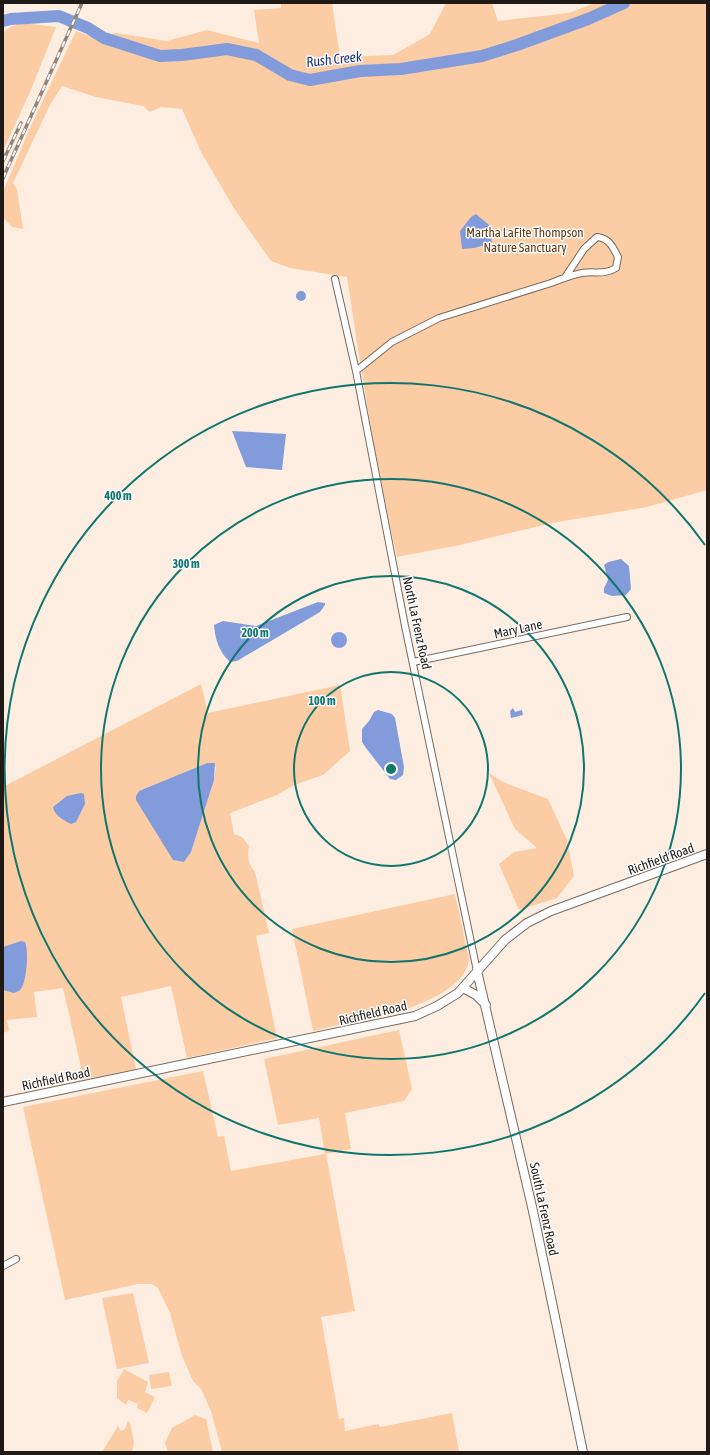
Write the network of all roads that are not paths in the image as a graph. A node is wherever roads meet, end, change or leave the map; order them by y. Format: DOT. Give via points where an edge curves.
graph roads {
  1 [pos="566,276"];
  2 [pos="335,279"];
  3 [pos="356,370"];
  4 [pos="627,617"];
  5 [pos="413,662"];
  6 [pos="707,854"];
  7 [pos="477,971"];
  8 [pos="463,988"];
  9 [pos="486,1006"];
  10 [pos="3,1102"];
  11 [pos="16,1259"];
  12 [pos="3,1266"];
  13 [pos="582,1452"];
  1 -- 1 [label="street" via="609,272 616,268 618,257 610,242 604,237 597,237 584,249"];
  1 -- 3 [label="street" via="439,318 392,342"];
  2 -- 3 [label="street, North La Frenz Road"];
  3 -- 5 [label="street, North La Frenz Road"];
  4 -- 5 [label="street, Mary Lane"];
  5 -- 7 [label="street, North La Frenz Road"];
  6 -- 7 [label="street, Richfield Road" via="539,917 515,931"];
  7 -- 8 [label="street, Richfield Road"];
  7 -- 9 [label="street, South La Frenz Road"];
  8 -- 9 [label="street" via="476,995"];
  8 -- 10 [label="street, Richfield Road" via="437,1006 402,1020"];
  9 -- 13 [label="street, South La Frenz Road" via="533,1211"];
  11 -- 12 [label="street"];
}
